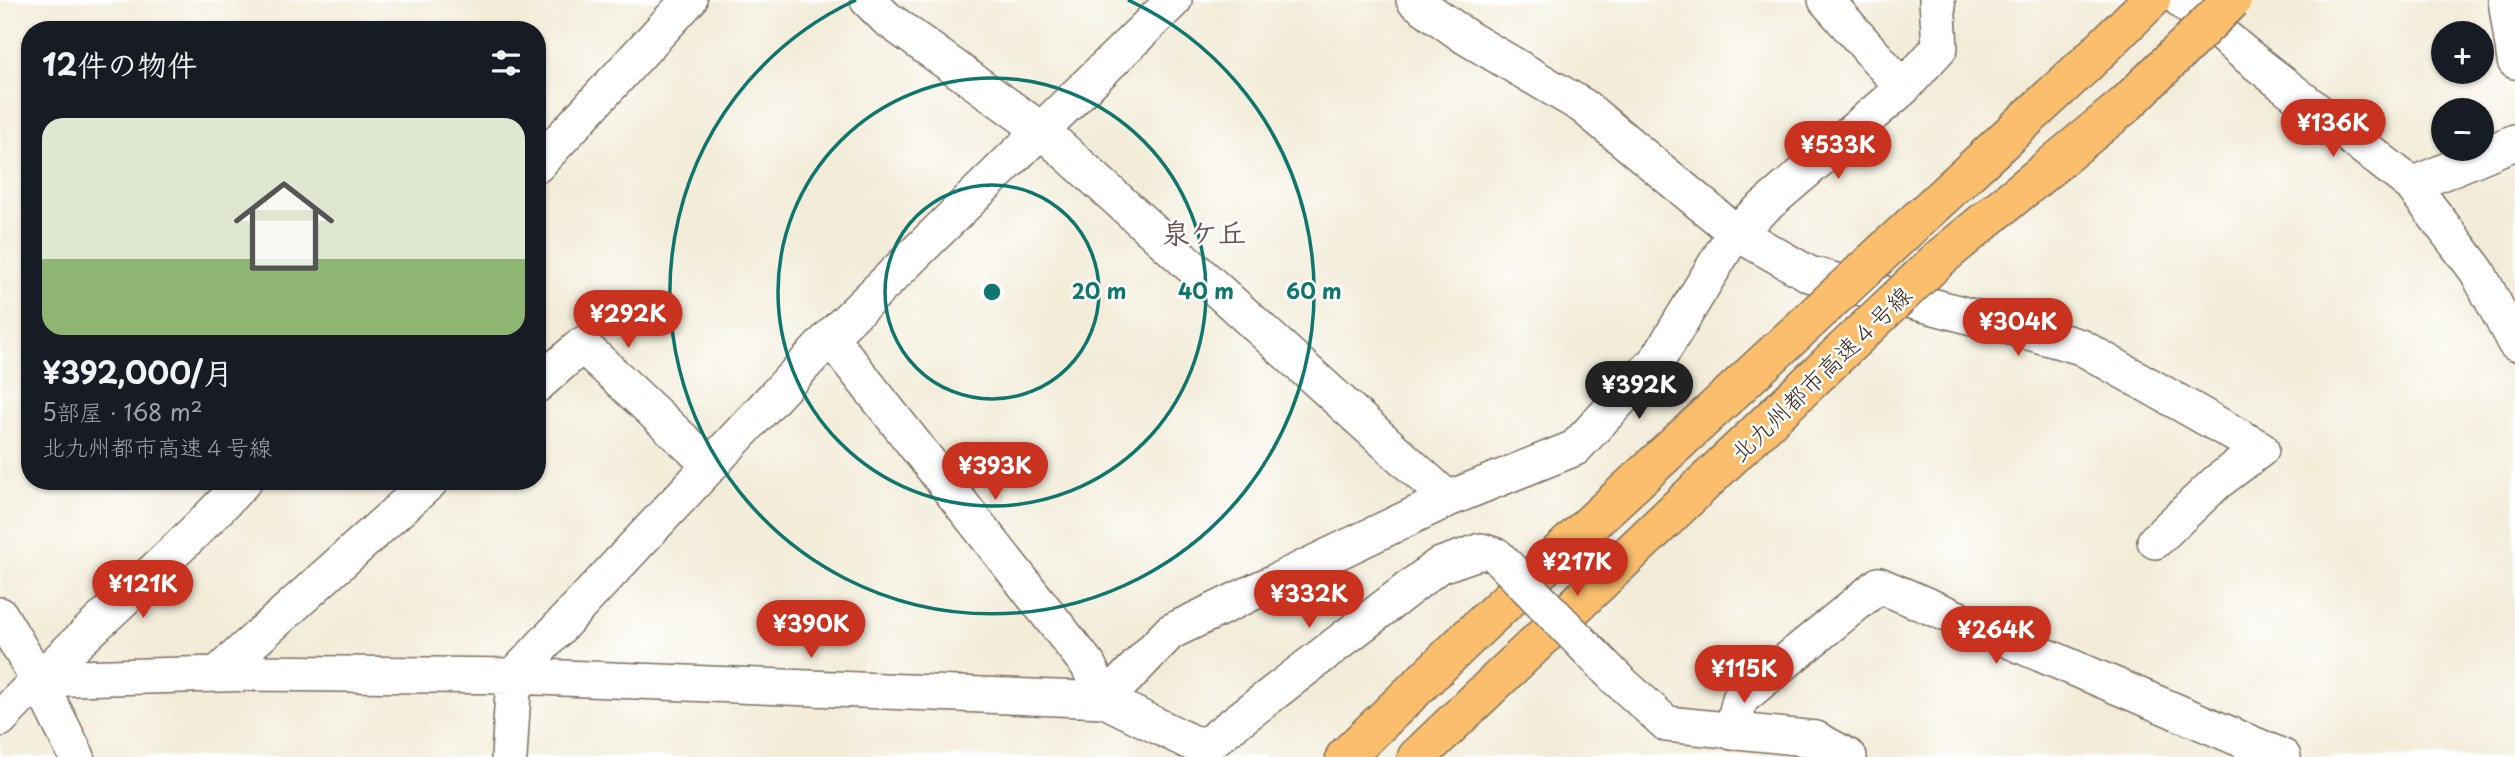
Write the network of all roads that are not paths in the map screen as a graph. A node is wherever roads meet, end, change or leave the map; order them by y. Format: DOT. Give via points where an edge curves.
graph roads {
  1 [pos="690,0"];
  2 [pos="868,0"];
  3 [pos="1174,0"];
  4 [pos="1414,0"];
  5 [pos="1826,0"];
  6 [pos="1937,0"];
  7 [pos="2151,0"];
  8 [pos="2181,0"];
  9 [pos="2232,0"];
  10 [pos="2506,0"];
  11 [pos="2515,61"];
  12 [pos="1903,88"];
  13 [pos="1041,131"];
  14 [pos="2515,142"];
  15 [pos="546,154"];
  16 [pos="2412,185"];
  17 [pos="1735,232"];
  18 [pos="830,337"];
  19 [pos="2515,343"];
  20 [pos="546,377"];
  21 [pos="710,465"];
  22 [pos="236,490"];
  23 [pos="420,490"];
  24 [pos="1448,499"];
  25 [pos="2155,541"];
  26 [pos="0,615"];
  27 [pos="217,674"];
  28 [pos="514,676"];
  29 [pos="38,679"];
  30 [pos="1105,700"];
  31 [pos="0,719"];
  32 [pos="1732,732"];
  33 [pos="77,757"];
  34 [pos="509,757"];
  35 [pos="1345,757"];
  36 [pos="1418,757"];
  37 [pos="1849,757"];
  38 [pos="2283,757"];
  1 -- 15 [label="street"];
  2 -- 13 [label="street"];
  3 -- 13 [label="street"];
  4 -- 17 [label="street" via="1466,37 1583,106"];
  5 -- 12 [label="street"];
  6 -- 12 [label="street" via="1940,47"];
  7 -- 35 [label="highway, 北九州都市高速４号線, bridge"];
  8 -- 16 [label="street"];
  9 -- 36 [label="highway, 北九州都市高速４号線, bridge" via="2124,105 1940,258"];
  10 -- 11 [label="street"];
  12 -- 17 [label="street"];
  13 -- 18 [label="street"];
  13 -- 24 [label="street"];
  14 -- 16 [label="street"];
  16 -- 19 [label="street" via="2477,271"];
  17 -- 24 [label="street" via="1658,359 1575,448"];
  17 -- 25 [label="street" via="1809,274 2081,348 2261,449 2217,482"];
  18 -- 21 [label="street"];
  18 -- 30 [label="street" via="1088,665"];
  20 -- 21 [label="street" via="582,345"];
  21 -- 28 [label="street"];
  22 -- 29 [label="street"];
  23 -- 27 [label="street"];
  24 -- 30 [label="street" via="1170,632"];
  26 -- 29 [label="street"];
  27 -- 28 [label="street"];
  27 -- 29 [label="street"];
  28 -- 30 [label="street"];
  28 -- 34 [label="street"];
  29 -- 31 [label="street"];
  29 -- 33 [label="street"];
  30 -- 32 [label="street, bridge" via="1205,746 1438,566 1482,551 1497,556 1667,724"];
  32 -- 37 [label="street" via="1816,739"];
  32 -- 38 [label="street" via="1740,699 1879,585"];
}
